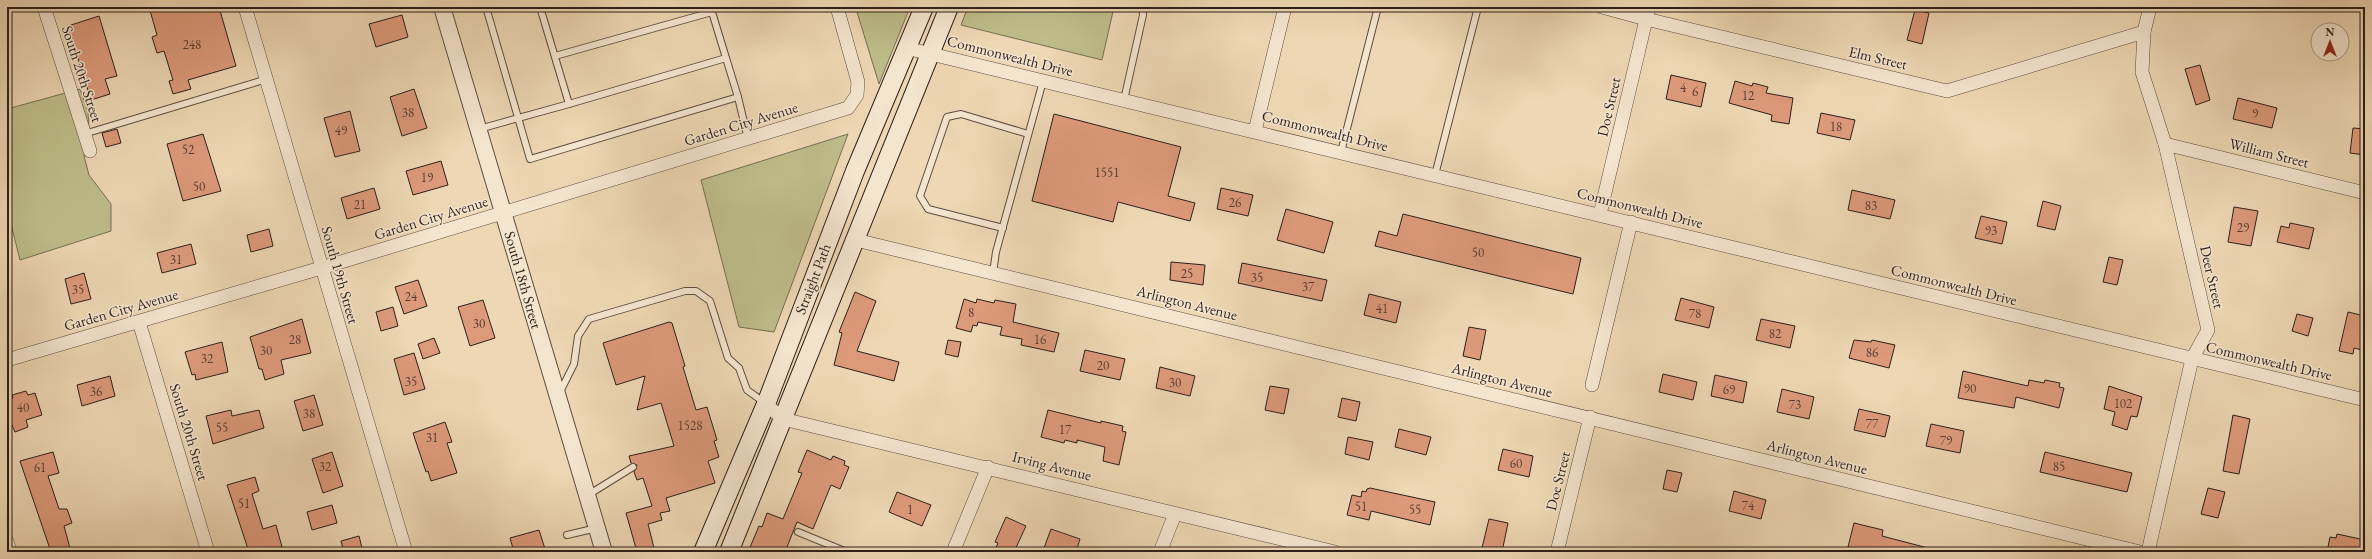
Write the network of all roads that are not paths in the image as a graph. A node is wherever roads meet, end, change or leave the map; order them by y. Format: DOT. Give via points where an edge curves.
graph roads {
  1 [pos="44,7"];
  2 [pos="245,7"];
  3 [pos="442,7"];
  4 [pos="486,7"];
  5 [pos="540,7"];
  6 [pos="836,7"];
  7 [pos="924,7"];
  8 [pos="949,7"];
  9 [pos="1142,7"];
  10 [pos="1285,7"];
  11 [pos="1378,7"];
  12 [pos="1478,7"];
  13 [pos="1602,7"];
  14 [pos="2150,7"];
  15 [pos="1647,13"];
  16 [pos="2144,32"];
  17 [pos="906,48"];
  18 [pos="930,54"];
  19 [pos="555,56"];
  20 [pos="726,58"];
  21 [pos="266,79"];
  22 [pos="1043,81"];
  23 [pos="738,96"];
  24 [pos="1124,100"];
  25 [pos="569,104"];
  26 [pos="518,118"];
  27 [pos="478,129"];
  28 [pos="1255,130"];
  29 [pos="84,134"];
  30 [pos="1028,134"];
  31 [pos="748,139"];
  32 [pos="2165,144"];
  33 [pos="90,151"];
  34 [pos="1341,152"];
  35 [pos="1435,175"];
  36 [pos="2365,193"];
  37 [pos="503,213"];
  38 [pos="1600,214"];
  39 [pos="1631,222"];
  40 [pos="1003,228"];
  41 [pos="856,240"];
  42 [pos="321,268"];
  43 [pos="993,273"];
  44 [pos="140,322"];
  45 [pos="2192,359"];
  46 [pos="7,360"];
  47 [pos="1592,385"];
  48 [pos="557,398"];
  49 [pos="2365,400"];
  50 [pos="766,404"];
  51 [pos="1590,417"];
  52 [pos="783,418"];
  53 [pos="632,467"];
  54 [pos="988,467"];
  55 [pos="587,496"];
  56 [pos="1175,514"];
  57 [pos="597,528"];
  58 [pos="798,532"];
  59 [pos="567,535"];
  60 [pos="7,541"];
  61 [pos="10,552"];
  62 [pos="208,552"];
  63 [pos="406,552"];
  64 [pos="604,552"];
  65 [pos="703,552"];
  66 [pos="729,552"];
  67 [pos="847,552"];
  68 [pos="954,552"];
  69 [pos="1160,552"];
  70 [pos="1335,552"];
  71 [pos="1557,552"];
  72 [pos="2140,552"];
  73 [pos="2148,552"];
  1 -- 29 [label="street, South 20th Street"];
  2 -- 21 [label="street, South 19th Street"];
  3 -- 27 [label="street, South 18th Street"];
  4 -- 26 [label="lane"];
  5 -- 19 [label="lane"];
  6 -- 31 [label="street, Garden City Avenue" via="856,74 858,95 848,108"];
  7 -- 17 [label="main road, Straight Path"];
  8 -- 18 [label="main road, Straight Path"];
  9 -- 24 [label="lane" via="1143,15"];
  10 -- 28 [label="street"];
  11 -- 34 [label="lane"];
  12 -- 35 [label="lane"];
  13 -- 15 [label="street, Elm Street"];
  14 -- 16 [label="street, Deer Street"];
  15 -- 16 [label="street, Elm Street" via="1947,91"];
  15 -- 38 [label="street, Doe Street"];
  16 -- 32 [label="street, Deer Street" via="2142,72"];
  17 -- 18 [label="street, Commonwealth Drive"];
  17 -- 50 [label="main road, Straight Path" via="854,171"];
  18 -- 22 [label="street, Commonwealth Drive"];
  18 -- 41 [label="main road, Straight Path"];
  19 -- 20 [label="lane" via="712,12"];
  19 -- 25 [label="lane"];
  20 -- 23 [label="lane"];
  20 -- 25 [label="lane"];
  21 -- 29 [label="lane"];
  21 -- 42 [label="street, South 19th Street"];
  22 -- 24 [label="street, Commonwealth Drive"];
  22 -- 30 [label="lane"];
  23 -- 26 [label="lane" via="530,159"];
  23 -- 31 [label="lane"];
  24 -- 28 [label="street, Commonwealth Drive"];
  25 -- 26 [label="lane"];
  26 -- 27 [label="lane"];
  27 -- 37 [label="street, South 18th Street"];
  28 -- 34 [label="street, Commonwealth Drive"];
  29 -- 33 [label="street, South 20th Street"];
  30 -- 40 [label="lane"];
  30 -- 40 [label="lane" via="961,114 947,117 920,196 928,209"];
  31 -- 37 [label="street, Garden City Avenue"];
  32 -- 36 [label="street, William Street"];
  32 -- 45 [label="street, Deer Street" via="2208,330"];
  34 -- 35 [label="street, Commonwealth Drive"];
  35 -- 38 [label="street, Commonwealth Drive"];
  37 -- 42 [label="street, Garden City Avenue"];
  37 -- 48 [label="street, South 18th Street"];
  38 -- 39 [label="street, Commonwealth Drive"];
  39 -- 45 [label="street, Commonwealth Drive"];
  39 -- 47 [label="street"];
  40 -- 43 [label="lane"];
  41 -- 43 [label="street, Arlington Avenue"];
  41 -- 52 [label="main road, Straight Path"];
  42 -- 44 [label="street, Garden City Avenue"];
  42 -- 63 [label="street, South 19th Street"];
  43 -- 51 [label="street, Arlington Avenue"];
  44 -- 46 [label="street, Garden City Avenue"];
  44 -- 62 [label="street, South 20th Street"];
  45 -- 49 [label="street, Commonwealth Drive"];
  45 -- 73 [label="street, Deer Street"];
  48 -- 50 [label="lane" via="574,364 578,336 589,319 685,291 696,291 710,301 728,358 739,368 747,390"];
  48 -- 55 [label="street, South 18th Street"];
  50 -- 52 [label="street, Irving Avenue"];
  50 -- 65 [label="main road, Straight Path"];
  51 -- 71 [label="street, Doe Street"];
  51 -- 72 [label="street, Arlington Avenue"];
  52 -- 54 [label="street, Irving Avenue"];
  52 -- 66 [label="main road, Straight Path"];
  53 -- 55 [label="lane"];
  54 -- 56 [label="street, Irving Avenue"];
  54 -- 68 [label="street"];
  55 -- 57 [label="street, South 18th Street"];
  56 -- 69 [label="street"];
  56 -- 70 [label="street, Irving Avenue"];
  57 -- 59 [label="lane"];
  57 -- 64 [label="street, South 18th Street"];
  58 -- 67 [label="lane"];
  60 -- 61 [label="street"];
}
